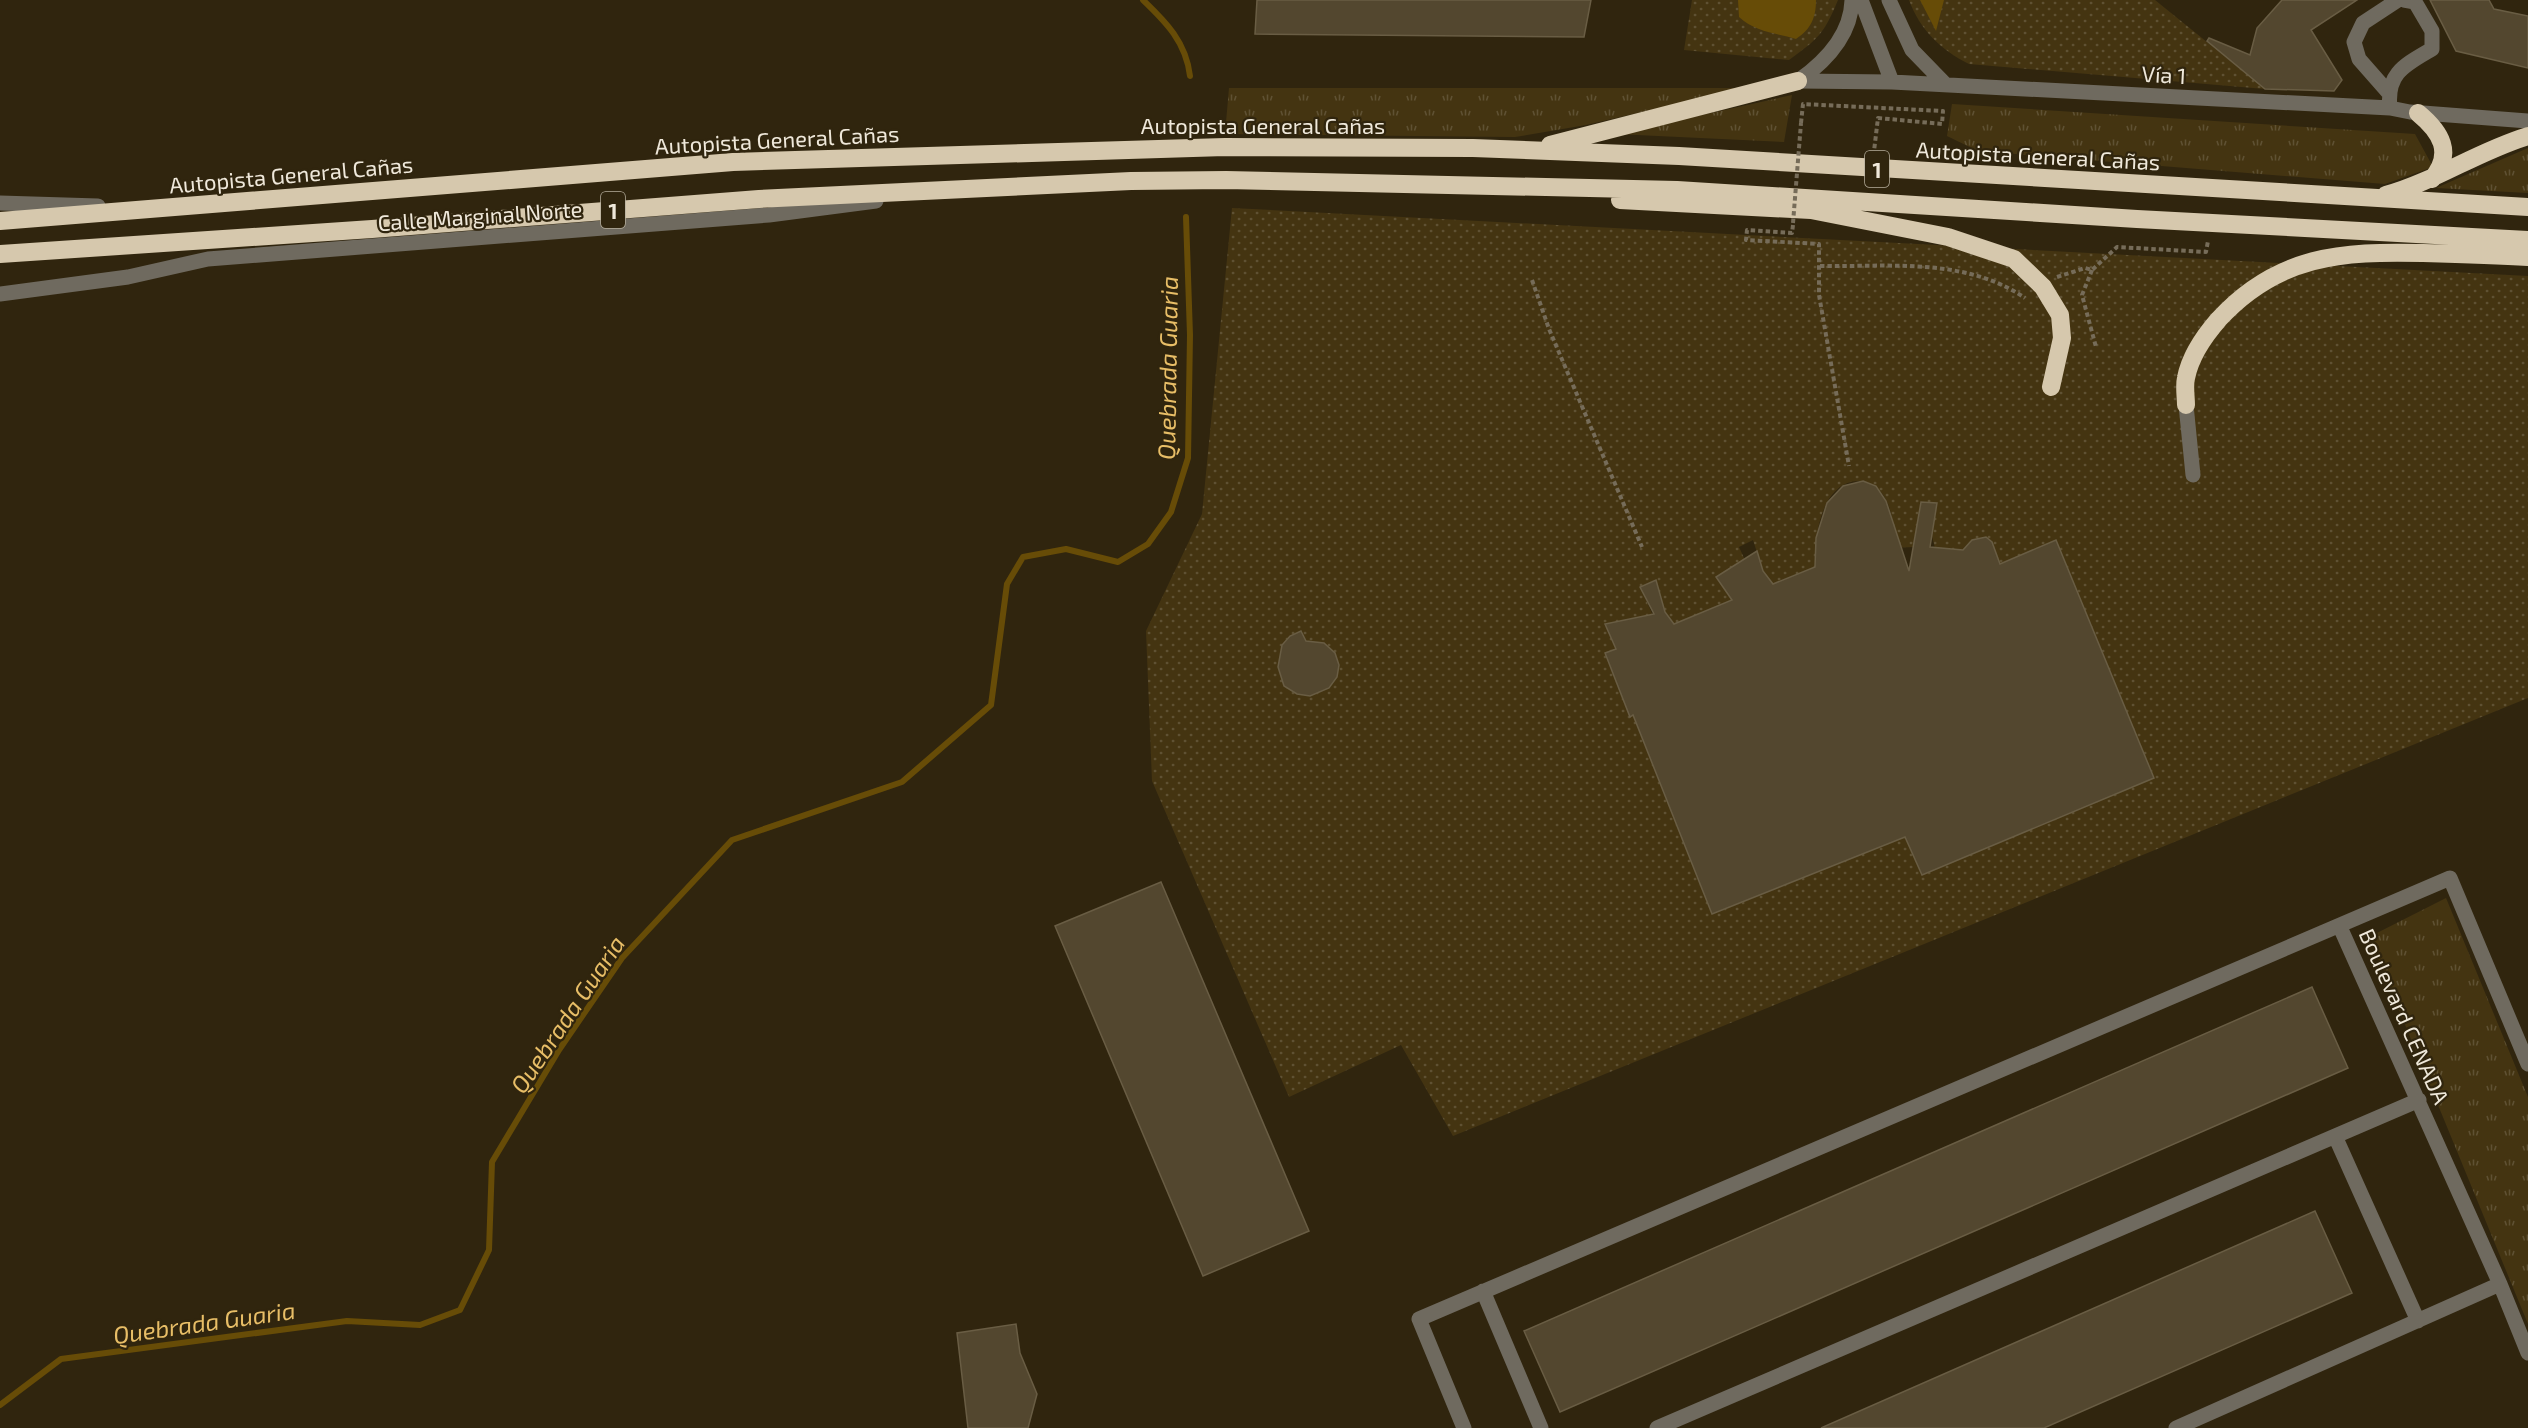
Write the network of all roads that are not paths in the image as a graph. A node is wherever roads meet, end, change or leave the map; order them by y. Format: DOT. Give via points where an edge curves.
graph roads {
  1 [pos="1852,0"];
  2 [pos="1861,0"];
  3 [pos="1889,0"];
  4 [pos="2398,0"];
  5 [pos="2404,0"];
  6 [pos="1798,81"];
  7 [pos="1892,82"];
  8 [pos="1946,85"];
  9 [pos="2388,92"];
  10 [pos="2390,108"];
  11 [pos="2418,113"];
  12 [pos="2528,121"];
  13 [pos="2528,136"];
  14 [pos="1530,150"];
  15 [pos="1226,180"];
  16 [pos="2431,180"];
  17 [pos="964,189"];
  18 [pos="2372,198"];
  19 [pos="0,202"];
  20 [pos="2528,207"];
  21 [pos="158,209"];
  22 [pos="0,221"];
  23 [pos="2528,240"];
  24 [pos="0,254"];
  25 [pos="2528,257"];
  26 [pos="0,294"];
  27 [pos="2051,387"];
  28 [pos="2186,405"];
  29 [pos="2193,475"];
  30 [pos="2340,927"];
  31 [pos="2526,1056"];
  32 [pos="2419,1100"];
  33 [pos="2335,1136"];
  34 [pos="2500,1284"];
  35 [pos="1483,1292"];
  36 [pos="2418,1321"];
  37 [pos="2528,1353"];
  38 [pos="1464,1428"];
  39 [pos="1540,1428"];
  40 [pos="1657,1428"];
  41 [pos="2176,1428"];
  1 -- 6 [label="street" via="1846,28 1834,49"];
  2 -- 7 [label="street"];
  3 -- 8 [label="street" via="1912,50"];
  4 -- 9 [label="street" via="2363,22 2354,42 2359,59"];
  5 -- 9 [label="street" via="2415,2 2432,31 2432,48 2398,69"];
  6 -- 7 [label="street, Vía 1"];
  6 -- 14 [label="highway"];
  7 -- 8 [label="street, Vía 1"];
  8 -- 10 [label="street, Vía 1"];
  9 -- 10 [label="street"];
  10 -- 11 [label="street, Vía 1"];
  11 -- 12 [label="street, Vía 1"];
  11 -- 16 [label="highway" via="2430,123 2444,146 2444,159"];
  13 -- 16 [label="highway" via="2489,149"];
  14 -- 18 [label="highway, Autopista General Cañas / 1"];
  14 -- 21 [label="highway, Autopista General Cañas / 1" via="1213,148 733,162"];
  15 -- 17 [label="highway, 1"];
  15 -- 23 [label="highway, 1" via="1677,190"];
  15 -- 27 [label="highway" via="1811,210 1948,237 2014,259 2052,299 2060,315 2062,338"];
  16 -- 18 [label="highway"];
  17 -- 24 [label="highway, 1" via="759,199"];
  17 -- 26 [label="street, Calle Marginal Norte" via="769,215 208,259 128,276"];
  18 -- 20 [label="highway, Autopista General Cañas / 1"];
  19 -- 21 [label="street"];
  21 -- 22 [label="highway, Autopista General Cañas / 1"];
  25 -- 28 [label="highway" via="2337,254 2286,270 2245,294 2211,329 2193,357 2185,379"];
  28 -- 29 [label="street"];
  30 -- 31 [label="street, Boulevard CENADA" via="2450,878"];
  30 -- 32 [label="street, Boulevard CENADA"];
  30 -- 35 [label="street"];
  32 -- 33 [label="street"];
  32 -- 34 [label="street, Boulevard CENADA"];
  33 -- 36 [label="street"];
  33 -- 40 [label="street"];
  34 -- 36 [label="street"];
  34 -- 37 [label="street, Boulevard CENADA"];
  35 -- 38 [label="street" via="1419,1319"];
  35 -- 39 [label="street"];
  36 -- 41 [label="street"];
}
